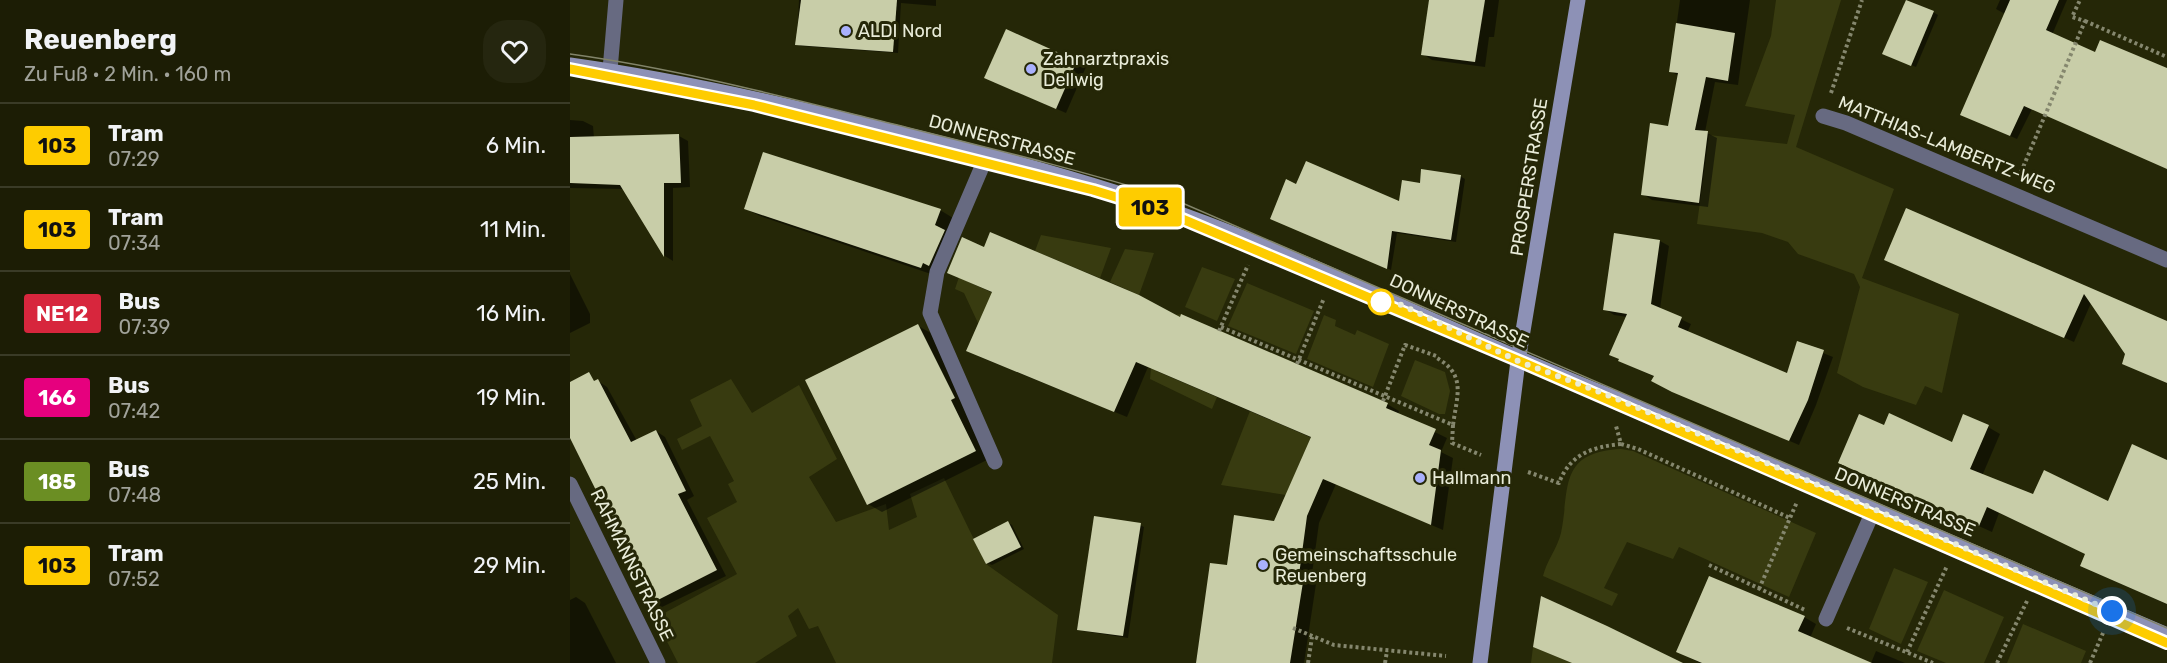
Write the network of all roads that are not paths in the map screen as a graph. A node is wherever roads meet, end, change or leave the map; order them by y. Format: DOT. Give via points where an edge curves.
graph roads {
  1 [pos="616,0"];
  2 [pos="1578,0"];
  3 [pos="570,64"];
  4 [pos="610,70"];
  5 [pos="1823,116"];
  6 [pos="987,155"];
  7 [pos="2167,260"];
  8 [pos="1518,361"];
  9 [pos="995,462"];
  10 [pos="570,484"];
  11 [pos="1874,509"];
  12 [pos="1826,620"];
  13 [pos="2167,635"];
  14 [pos="658,663"];
  15 [pos="1480,663"];
  1 -- 4 [label="street"];
  2 -- 8 [label="main road, PROSPERSTRASSE"];
  3 -- 4 [label="main road, DONNERSTRASSE"];
  4 -- 6 [label="main road, DONNERSTRASSE" via="742,94"];
  5 -- 7 [label="street, MATTHIAS-LAMBERTZ-WEG" via="2013,192"];
  6 -- 8 [label="main road, DONNERSTRASSE" via="1117,192 1257,245 1442,323"];
  6 -- 9 [label="street" via="937,272 930,313"];
  8 -- 11 [label="main road, DONNERSTRASSE"];
  8 -- 15 [label="main road, PROSPERSTRASSE"];
  10 -- 14 [label="street, RAHMANNSTRASSE"];
  11 -- 12 [label="street"];
  11 -- 13 [label="main road, DONNERSTRASSE"];
}
